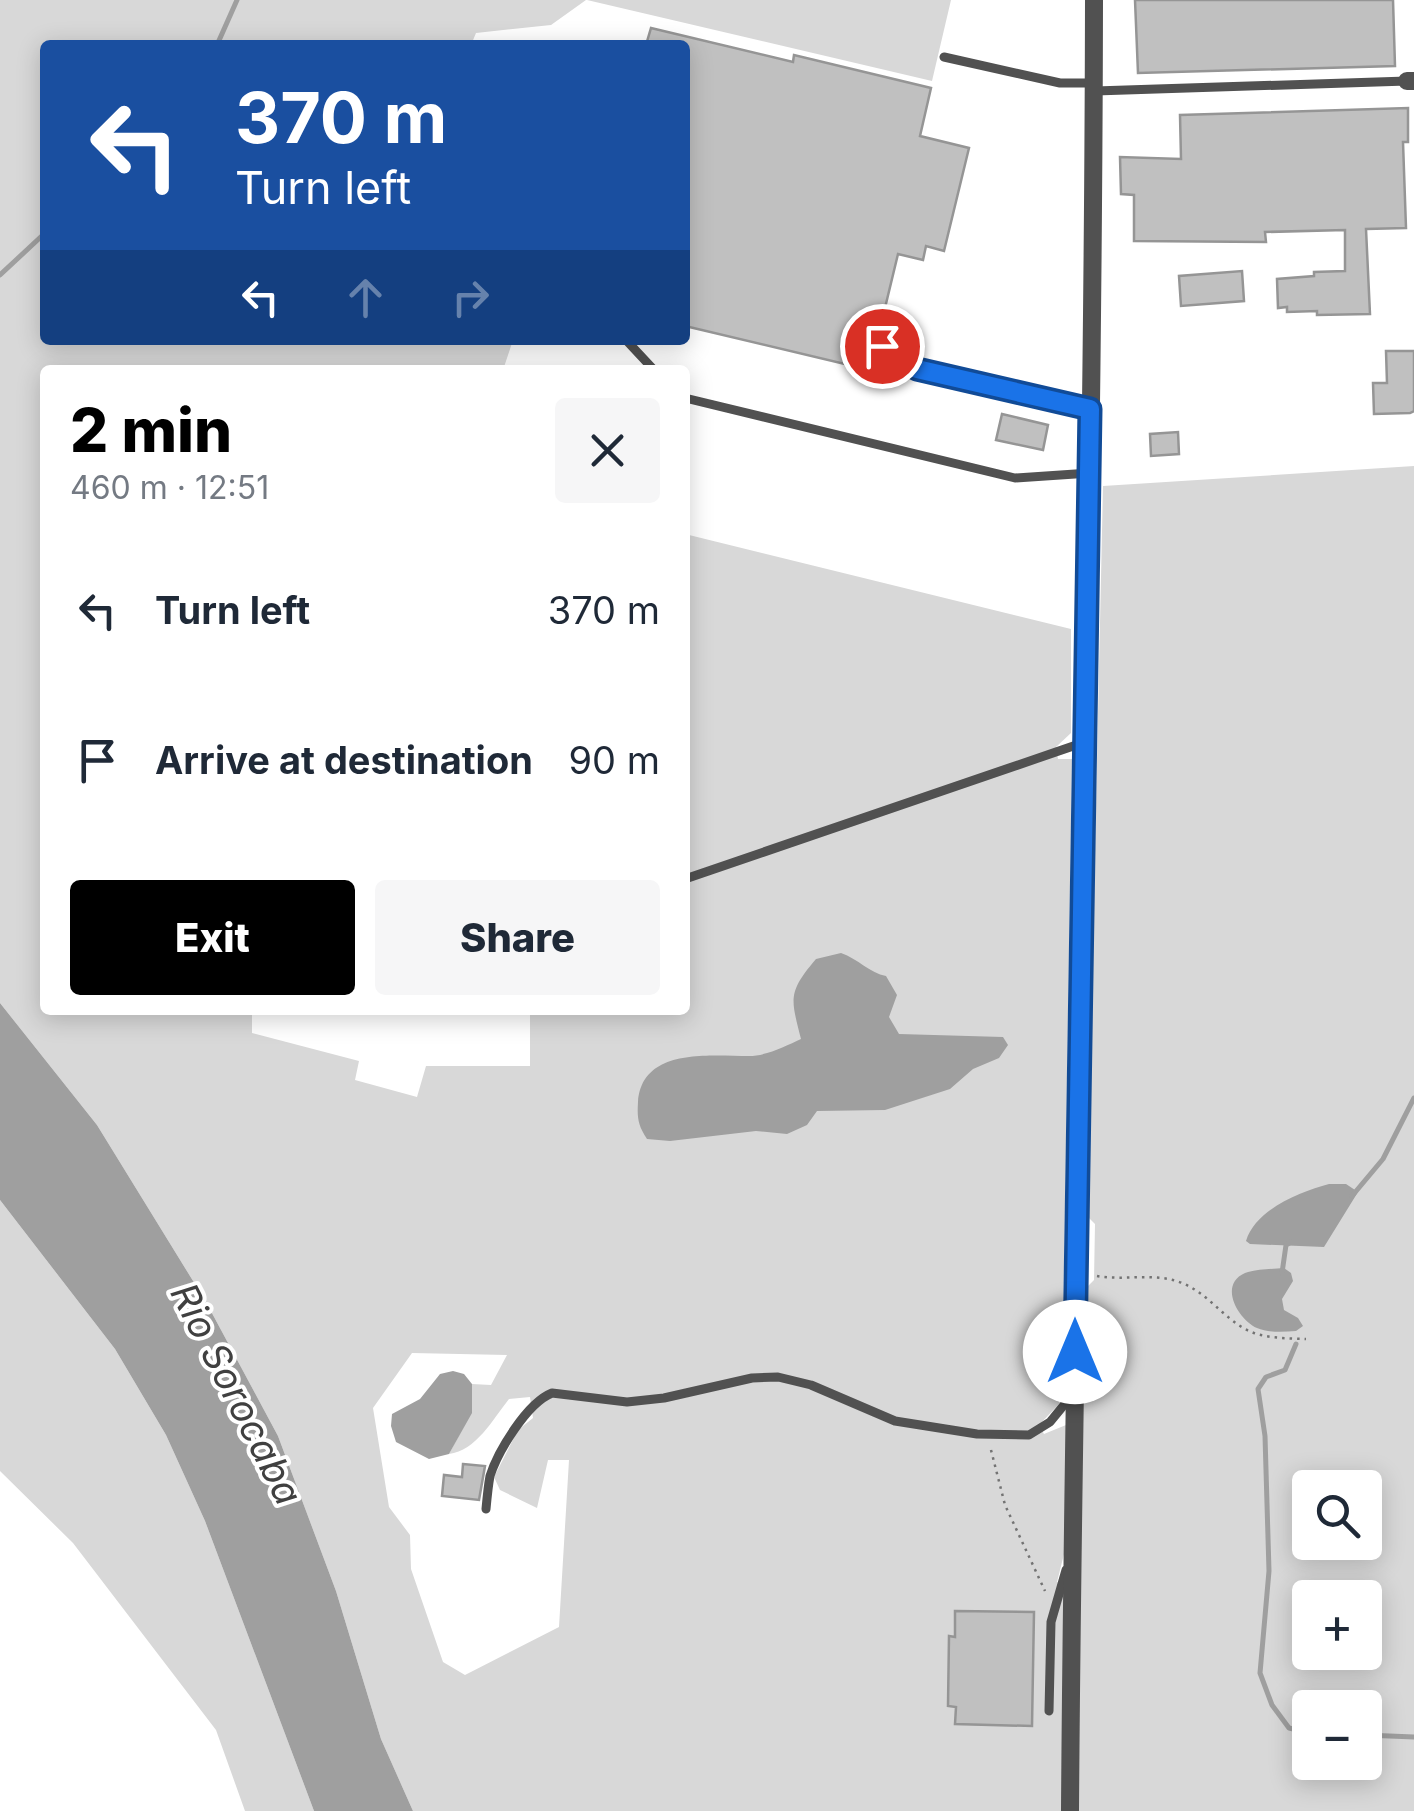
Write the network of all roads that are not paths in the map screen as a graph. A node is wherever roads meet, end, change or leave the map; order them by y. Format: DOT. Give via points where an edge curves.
graph roads {
  1 [pos="1094,0"];
  2 [pos="944,58"];
  3 [pos="1410,81"];
  4 [pos="1094,87"];
  5 [pos="631,345"];
  6 [pos="882,346"];
  7 [pos="649,365"];
  8 [pos="690,399"];
  9 [pos="1090,409"];
  10 [pos="1090,474"];
  11 [pos="1087,741"];
  12 [pos="690,877"];
  13 [pos="1074,1392"];
  14 [pos="486,1509"];
  15 [pos="1073,1560"];
  16 [pos="1050,1711"];
  17 [pos="1070,1811"];
  1 -- 4 [label="street"];
  2 -- 4 [label="lane"];
  3 -- 4 [label="lane"];
  4 -- 9 [label="street"];
  5 -- 7 [label="lane"];
  6 -- 9 [label="lane" via="917,369"];
  8 -- 10 [label="lane" via="1015,478"];
  9 -- 10 [label="street"];
  10 -- 11 [label="street"];
  11 -- 12 [label="lane"];
  11 -- 13 [label="street"];
  13 -- 14 [label="lane" via="1034,1434 978,1434 895,1420 778,1377 627,1402 552,1393 514,1428 491,1475"];
  13 -- 15 [label="street"];
  15 -- 16 [label="lane" via="1051,1622"];
  15 -- 17 [label="street"];
}
